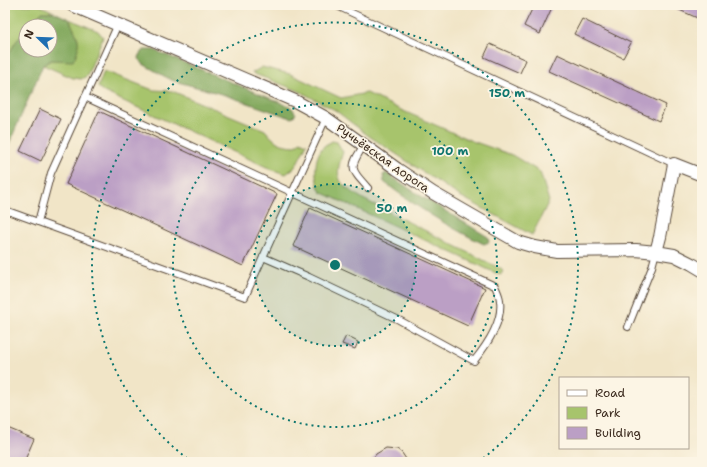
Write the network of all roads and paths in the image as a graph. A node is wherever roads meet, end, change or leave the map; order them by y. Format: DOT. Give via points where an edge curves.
graph roads {
  1 [pos="72,5"];
  2 [pos="335,5"];
  3 [pos="118,24"];
  4 [pos="85,97"];
  5 [pos="326,118"];
  6 [pos="364,145"];
  7 [pos="674,164"];
  8 [pos="701,170"];
  9 [pos="368,188"];
  10 [pos="293,192"];
  11 [pos="5,210"];
  12 [pos="38,222"];
  13 [pos="656,252"];
  14 [pos="263,257"];
  15 [pos="702,270"];
  16 [pos="628,326"];
  1 -- 3 [label="street, Ручьёвская дорога"];
  2 -- 7 [label="lane"];
  3 -- 4 [label="lane"];
  3 -- 5 [label="street, Ручьёвская дорога" via="295,101"];
  4 -- 10 [label="lane"];
  4 -- 12 [label="lane" via="51,173"];
  5 -- 6 [label="street, Ручьёвская дорога"];
  5 -- 10 [label="lane"];
  6 -- 9 [label="lane" via="353,166 354,173"];
  6 -- 13 [label="street, Ручьёвская дорога" via="433,193 518,242 557,251"];
  7 -- 8 [label="street"];
  7 -- 13 [label="street"];
  10 -- 14 [label="lane"];
  10 -- 14 [label="lane" via="495,286 500,299 496,324 485,347 474,361 399,320"];
  11 -- 12 [label="lane"];
  12 -- 14 [label="lane" via="245,297"];
  13 -- 15 [label="street, Ручьёвская дорога" via="674,255"];
  13 -- 16 [label="lane"];
}
